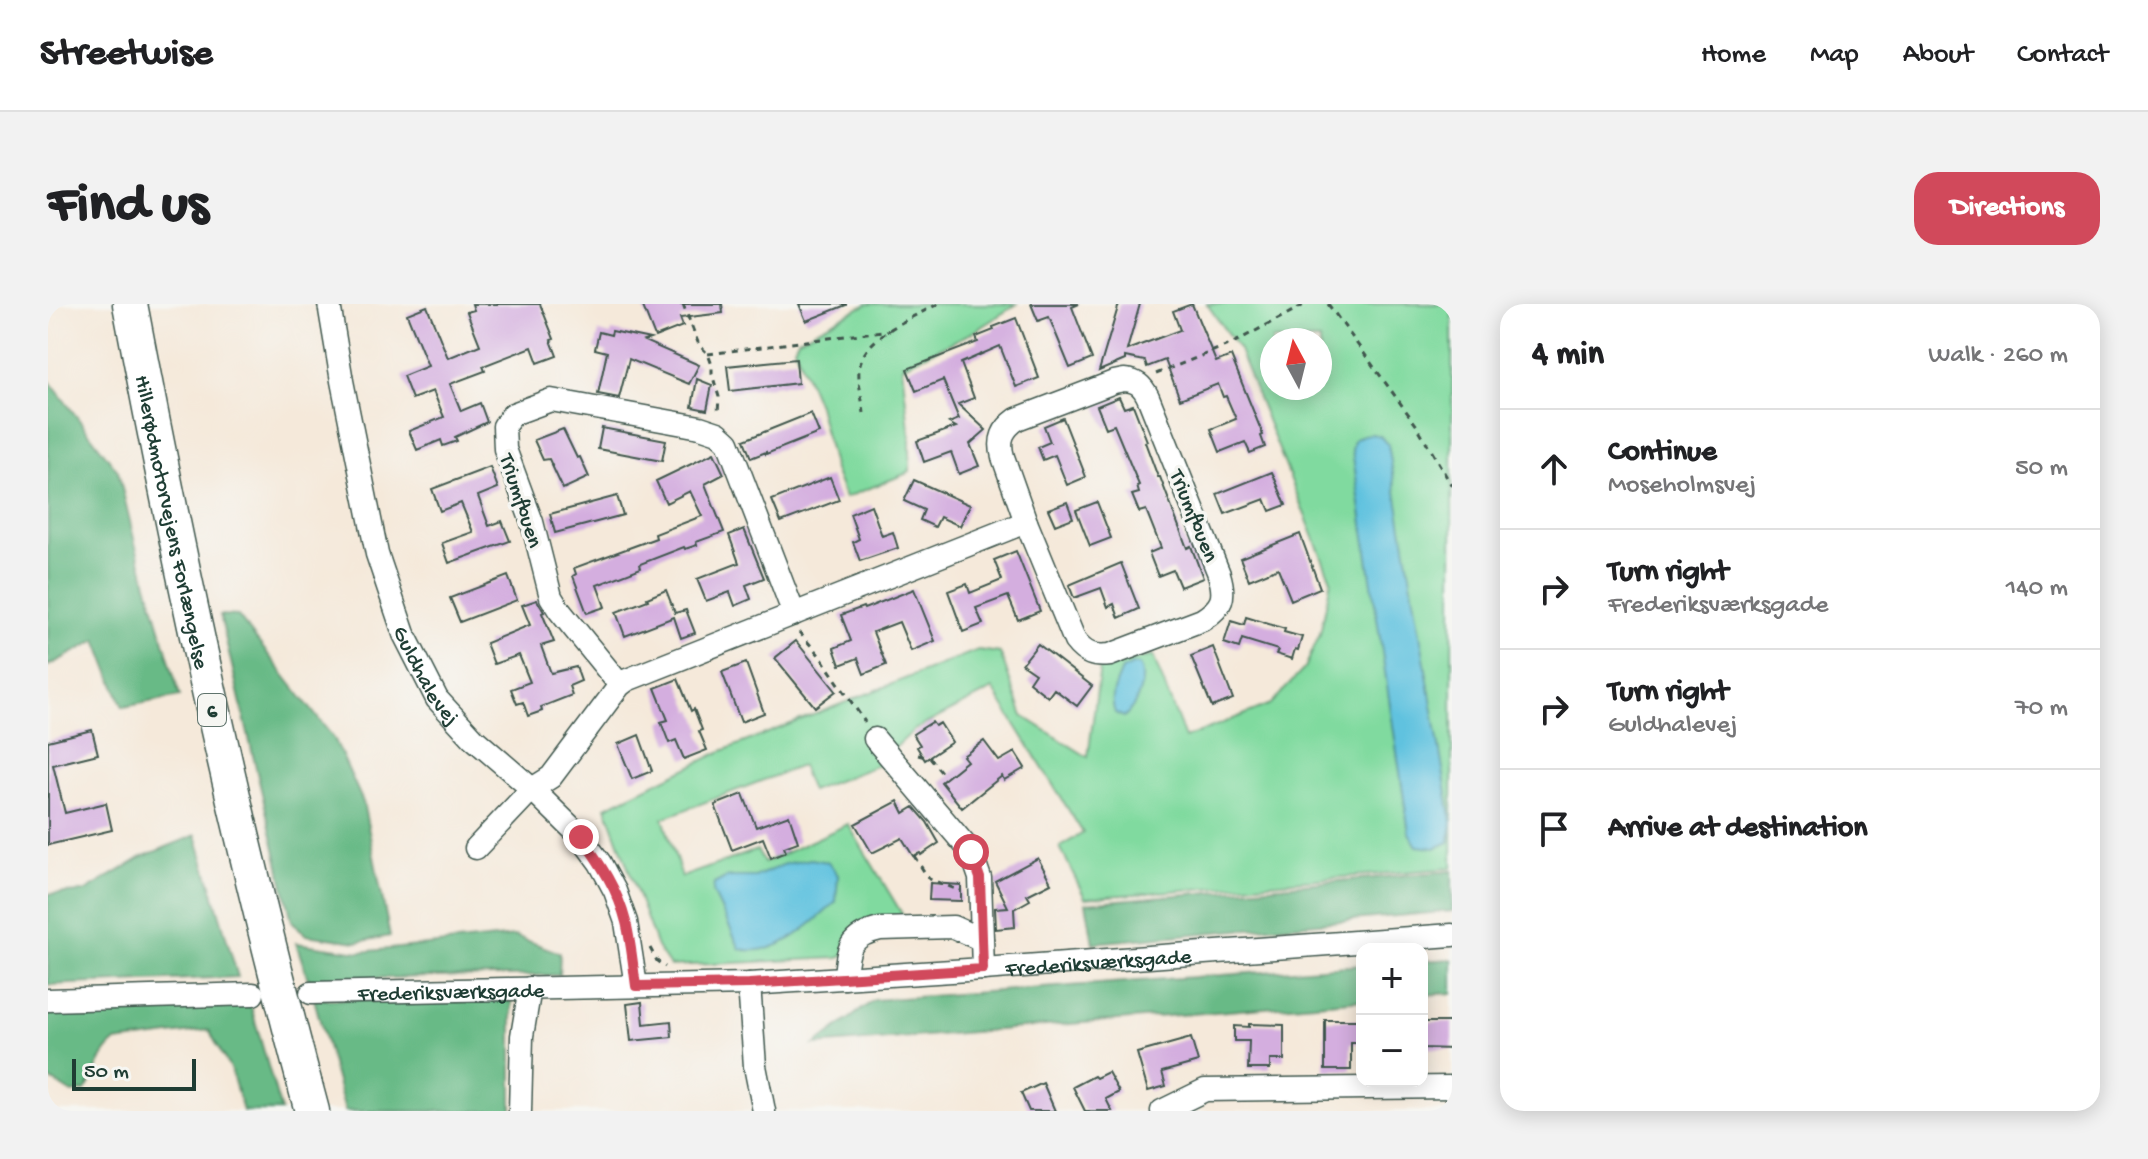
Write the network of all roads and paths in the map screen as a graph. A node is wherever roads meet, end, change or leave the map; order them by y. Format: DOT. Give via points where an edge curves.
graph roads {
  1 [pos="130,304"];
  2 [pos="329,304"];
  3 [pos="683,304"];
  4 [pos="938,304"];
  5 [pos="1306,304"];
  6 [pos="1328,304"];
  7 [pos="890,330"];
  8 [pos="708,354"];
  9 [pos="1144,387"];
  10 [pos="864,413"];
  11 [pos="714,432"];
  12 [pos="1452,486"];
  13 [pos="1026,522"];
  14 [pos="790,615"];
  15 [pos="620,685"];
  16 [pos="875,739"];
  17 [pos="918,755"];
  18 [pos="944,776"];
  19 [pos="532,789"];
  20 [pos="476,848"];
  21 [pos="914,856"];
  22 [pos="965,892"];
  23 [pos="1452,935"];
  24 [pos="982,940"];
  25 [pos="983,969"];
  26 [pos="845,978"];
  27 [pos="749,984"];
  28 [pos="636,986"];
  29 [pos="530,988"];
  30 [pos="311,993"];
  31 [pos="253,994"];
  32 [pos="48,1000"];
  33 [pos="1452,1087"];
  34 [pos="312,1111"];
  35 [pos="520,1111"];
  36 [pos="764,1111"];
  37 [pos="1162,1111"];
  1 -- 34 [label="highway, Hillerødmotorvejens Forlængelse / 6" via="218,735"];
  2 -- 19 [label="street, Guldhalevej" via="377,554 404,634 437,699"];
  3 -- 8 [label="path" via="699,345"];
  4 -- 7 [label="path"];
  5 -- 9 [label="path" via="1233,343 1150,376"];
  6 -- 12 [label="path" via="1417,426"];
  7 -- 8 [label="path"];
  7 -- 10 [label="path" via="861,360"];
  8 -- 11 [label="path" via="719,397"];
  9 -- 13 [label="street, Triumfbuen" via="1135,381 1114,382 1007,427 1000,447"];
  9 -- 13 [label="street, Triumfbuen" via="1223,586 1216,611 1110,655 1090,655 1075,641"];
  11 -- 14 [label="street" via="728,442"];
  11 -- 15 [label="street, Triumfbuen" via="551,400 513,414 504,426 505,449 532,522 551,597"];
  13 -- 14 [label="street"];
  14 -- 15 [label="street"];
  14 -- 16 [label="path"];
  15 -- 19 [label="street" via="551,777"];
  16 -- 24 [label="street" via="971,852 980,878"];
  17 -- 18 [label="path" via="930,758"];
  19 -- 20 [label="street"];
  19 -- 28 [label="street, Guldhalevej" via="600,863 626,922"];
  21 -- 22 [label="path" via="929,879"];
  23 -- 25 [label="street, Frederiksværksgade"];
  24 -- 25 [label="street"];
  24 -- 26 [label="street" via="953,927 871,931 848,948"];
  25 -- 26 [label="street, Frederiksværksgade"];
  26 -- 27 [label="street, Frederiksværksgade"];
  27 -- 28 [label="street, Frederiksværksgade"];
  27 -- 36 [label="street"];
  28 -- 29 [label="street, Frederiksværksgade"];
  29 -- 30 [label="street, Frederiksværksgade"];
  29 -- 35 [label="street" via="522,1036"];
  31 -- 32 [label="street"];
  33 -- 37 [label="street" via="1205,1090"];
}
